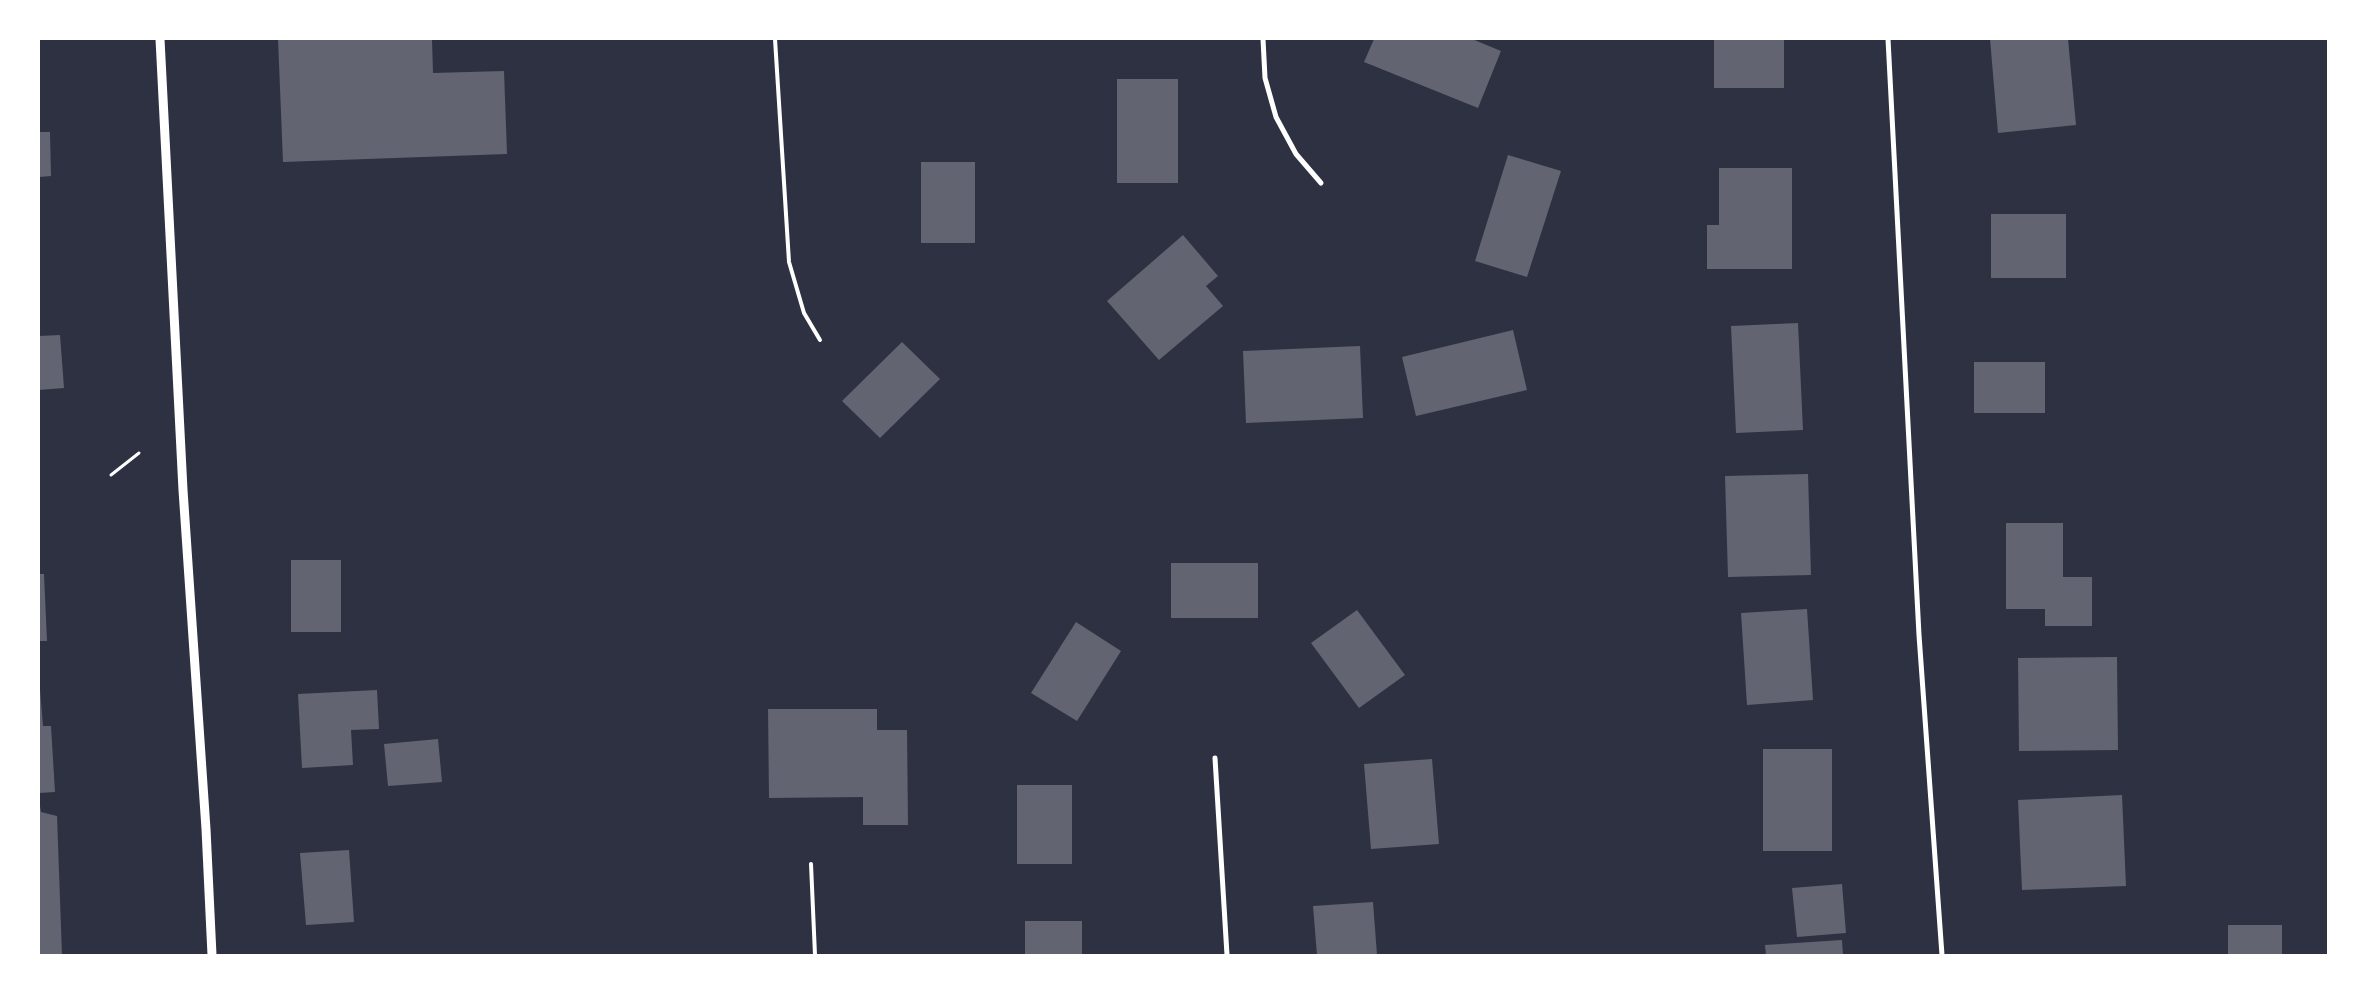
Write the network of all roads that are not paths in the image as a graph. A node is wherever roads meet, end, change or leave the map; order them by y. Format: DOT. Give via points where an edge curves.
graph roads {
  1 [pos="160,39"];
  2 [pos="775,39"];
  3 [pos="1263,39"];
  4 [pos="1888,39"];
  5 [pos="1321,182"];
  6 [pos="820,340"];
  7 [pos="1215,758"];
  8 [pos="811,864"];
  9 [pos="212,955"];
  10 [pos="815,955"];
  11 [pos="1227,955"];
  12 [pos="1942,955"];
  1 -- 9 [label="street" via="183,490"];
  2 -- 6 [label="lane" via="789,262 804,313"];
  3 -- 5 [label="street" via="1265,78 1276,117 1296,154"];
  4 -- 12 [label="street" via="1919,635"];
  7 -- 11 [label="street"];
  8 -- 10 [label="lane"];
}
